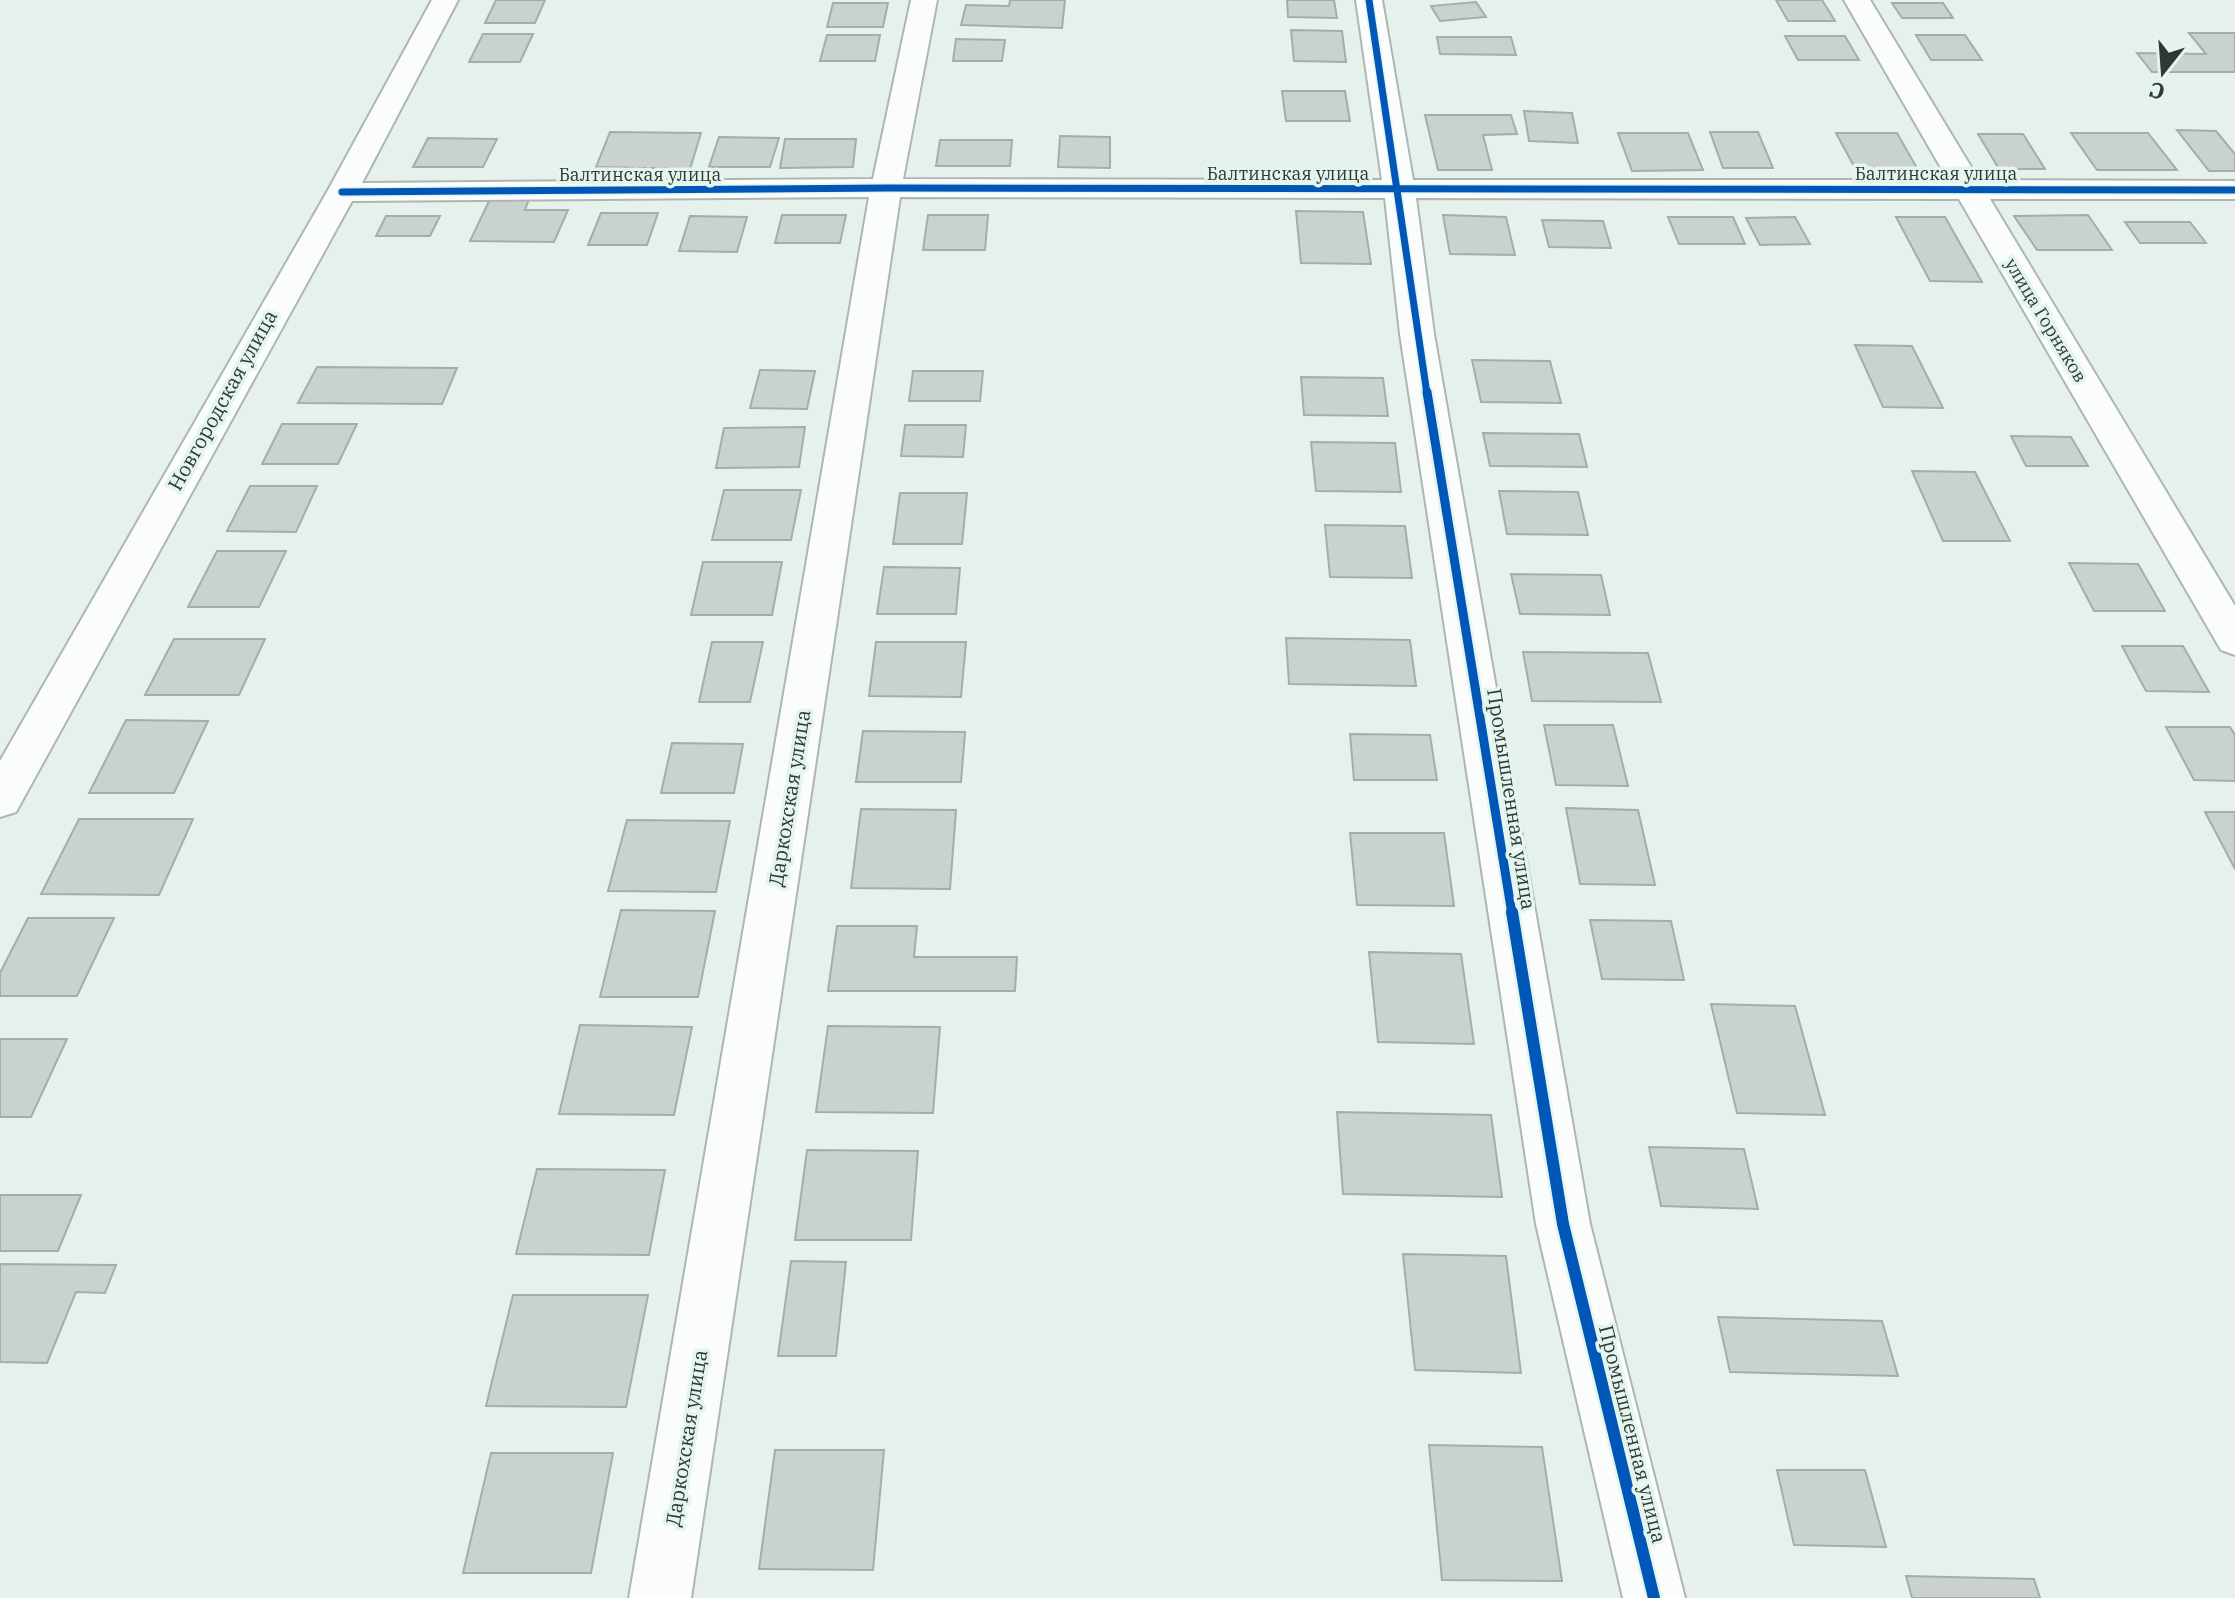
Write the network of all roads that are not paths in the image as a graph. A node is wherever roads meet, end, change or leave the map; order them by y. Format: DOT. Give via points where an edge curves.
graph roads {
  1 [pos="445,0"];
  2 [pos="924,0"];
  3 [pos="1369,0"];
  4 [pos="1857,0"];
  5 [pos="888,188"];
  6 [pos="1399,189"];
  7 [pos="1969,189"];
  8 [pos="2235,190"];
  9 [pos="342,192"];
  10 [pos="2235,640"];
  11 [pos="0,800"];
  12 [pos="660,1598"];
  13 [pos="1654,1598"];
  1 -- 9 [label="street, Новгородская улица"];
  2 -- 5 [label="street, Даркохская улица"];
  3 -- 6 [label="street, Промышленная улица"];
  4 -- 7 [label="street, улица Горняков"];
  5 -- 6 [label="street, Балтинская улица"];
  5 -- 9 [label="street, Балтинская улица"];
  5 -- 12 [label="street, Даркохская улица"];
  6 -- 7 [label="street, Балтинская улица"];
  6 -- 13 [label="street, Промышленная улица" via="1417,334 1563,1224"];
  7 -- 8 [label="street, Балтинская улица"];
  7 -- 10 [label="street, улица Горняков"];
  9 -- 11 [label="street, Новгородская улица"];
}
